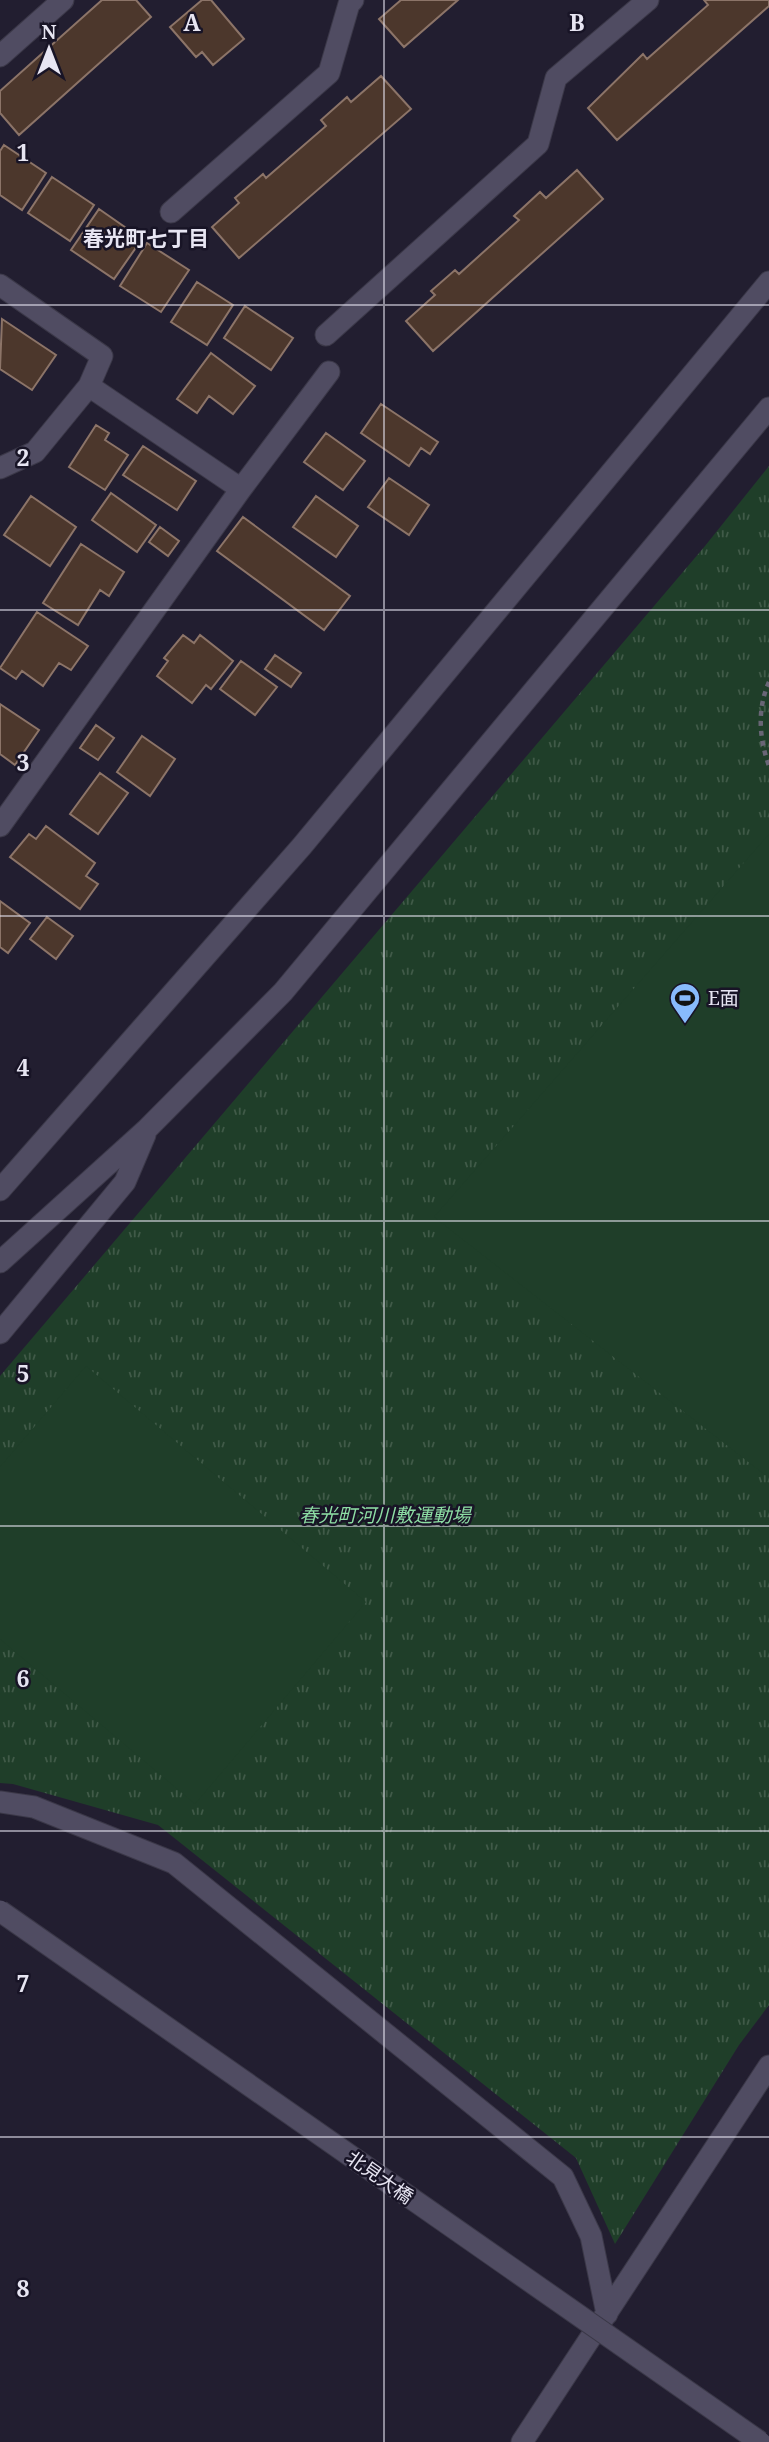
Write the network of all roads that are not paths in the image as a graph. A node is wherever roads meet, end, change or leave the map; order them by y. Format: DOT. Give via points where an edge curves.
graph roads {
  1 [pos="63,0"];
  2 [pos="648,0"];
  3 [pos="349,1"];
  4 [pos="0,56"];
  5 [pos="171,212"];
  6 [pos="769,282"];
  7 [pos="0,285"];
  8 [pos="326,335"];
  9 [pos="329,372"];
  10 [pos="89,386"];
  11 [pos="769,408"];
  12 [pos="0,468"];
  13 [pos="241,489"];
  14 [pos="0,826"];
  15 [pos="148,1129"];
  16 [pos="0,1190"];
  17 [pos="0,1262"];
  18 [pos="0,1333"];
  19 [pos="0,1802"];
  20 [pos="0,1911"];
  21 [pos="769,2066"];
  22 [pos="607,2314"];
  23 [pos="523,2442"];
  24 [pos="760,2442"];
  1 -- 4 [label="street"];
  2 -- 8 [label="street" via="556,78 538,145"];
  3 -- 5 [label="street" via="329,73"];
  6 -- 16 [label="street" via="302,846"];
  7 -- 10 [label="street" via="102,356"];
  9 -- 13 [label="street"];
  10 -- 12 [label="street" via="35,453"];
  10 -- 13 [label="street"];
  11 -- 15 [label="street" via="283,992"];
  13 -- 14 [label="street"];
  15 -- 17 [label="street"];
  15 -- 18 [label="street" via="125,1182"];
  19 -- 22 [label="street" via="34,1807 174,1863 563,2177 590,2236"];
  20 -- 24 [label="street, 北見大橋, bridge"];
  21 -- 22 [label="street"];
  22 -- 23 [label="street"];
}
